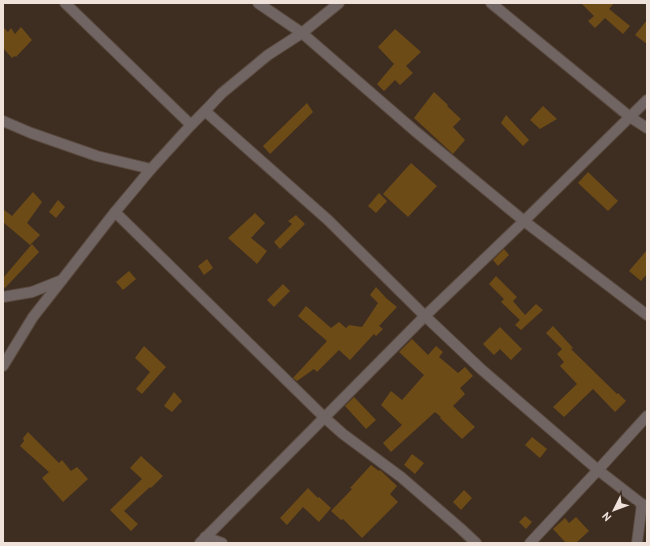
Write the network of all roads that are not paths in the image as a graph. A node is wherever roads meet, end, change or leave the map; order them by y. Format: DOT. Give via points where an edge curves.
graph roads {
  1 [pos="65,3"];
  2 [pos="258,3"];
  3 [pos="339,3"];
  4 [pos="491,3"];
  5 [pos="302,33"];
  6 [pos="647,100"];
  7 [pos="205,111"];
  8 [pos="630,117"];
  9 [pos="3,121"];
  10 [pos="190,125"];
  11 [pos="647,128"];
  12 [pos="151,169"];
  13 [pos="115,212"];
  14 [pos="524,221"];
  15 [pos="62,280"];
  16 [pos="3,297"];
  17 [pos="647,315"];
  18 [pos="425,316"];
  19 [pos="3,366"];
  20 [pos="647,416"];
  21 [pos="325,418"];
  22 [pos="598,470"];
  23 [pos="644,506"];
  24 [pos="202,540"];
  25 [pos="222,543"];
  26 [pos="476,543"];
  27 [pos="530,543"];
  28 [pos="637,543"];
  1 -- 10 [label="street"];
  2 -- 5 [label="street"];
  3 -- 5 [label="street"];
  4 -- 8 [label="street"];
  5 -- 7 [label="street" via="268,55 222,93"];
  5 -- 14 [label="street" via="415,132"];
  6 -- 8 [label="street"];
  7 -- 10 [label="street"];
  7 -- 18 [label="street" via="328,220"];
  8 -- 11 [label="street"];
  8 -- 14 [label="street"];
  9 -- 12 [label="street" via="97,156"];
  10 -- 12 [label="street"];
  12 -- 13 [label="street"];
  13 -- 15 [label="street"];
  13 -- 21 [label="street"];
  14 -- 17 [label="street"];
  14 -- 18 [label="street"];
  15 -- 16 [label="street" via="32,292"];
  15 -- 19 [label="street" via="33,317"];
  18 -- 21 [label="street"];
  18 -- 22 [label="street" via="481,369"];
  20 -- 22 [label="street"];
  21 -- 24 [label="street"];
  21 -- 26 [label="street" via="401,477"];
  22 -- 23 [label="street"];
  22 -- 27 [label="street"];
  23 -- 28 [label="street"];
  24 -- 25 [label="street"];
}
